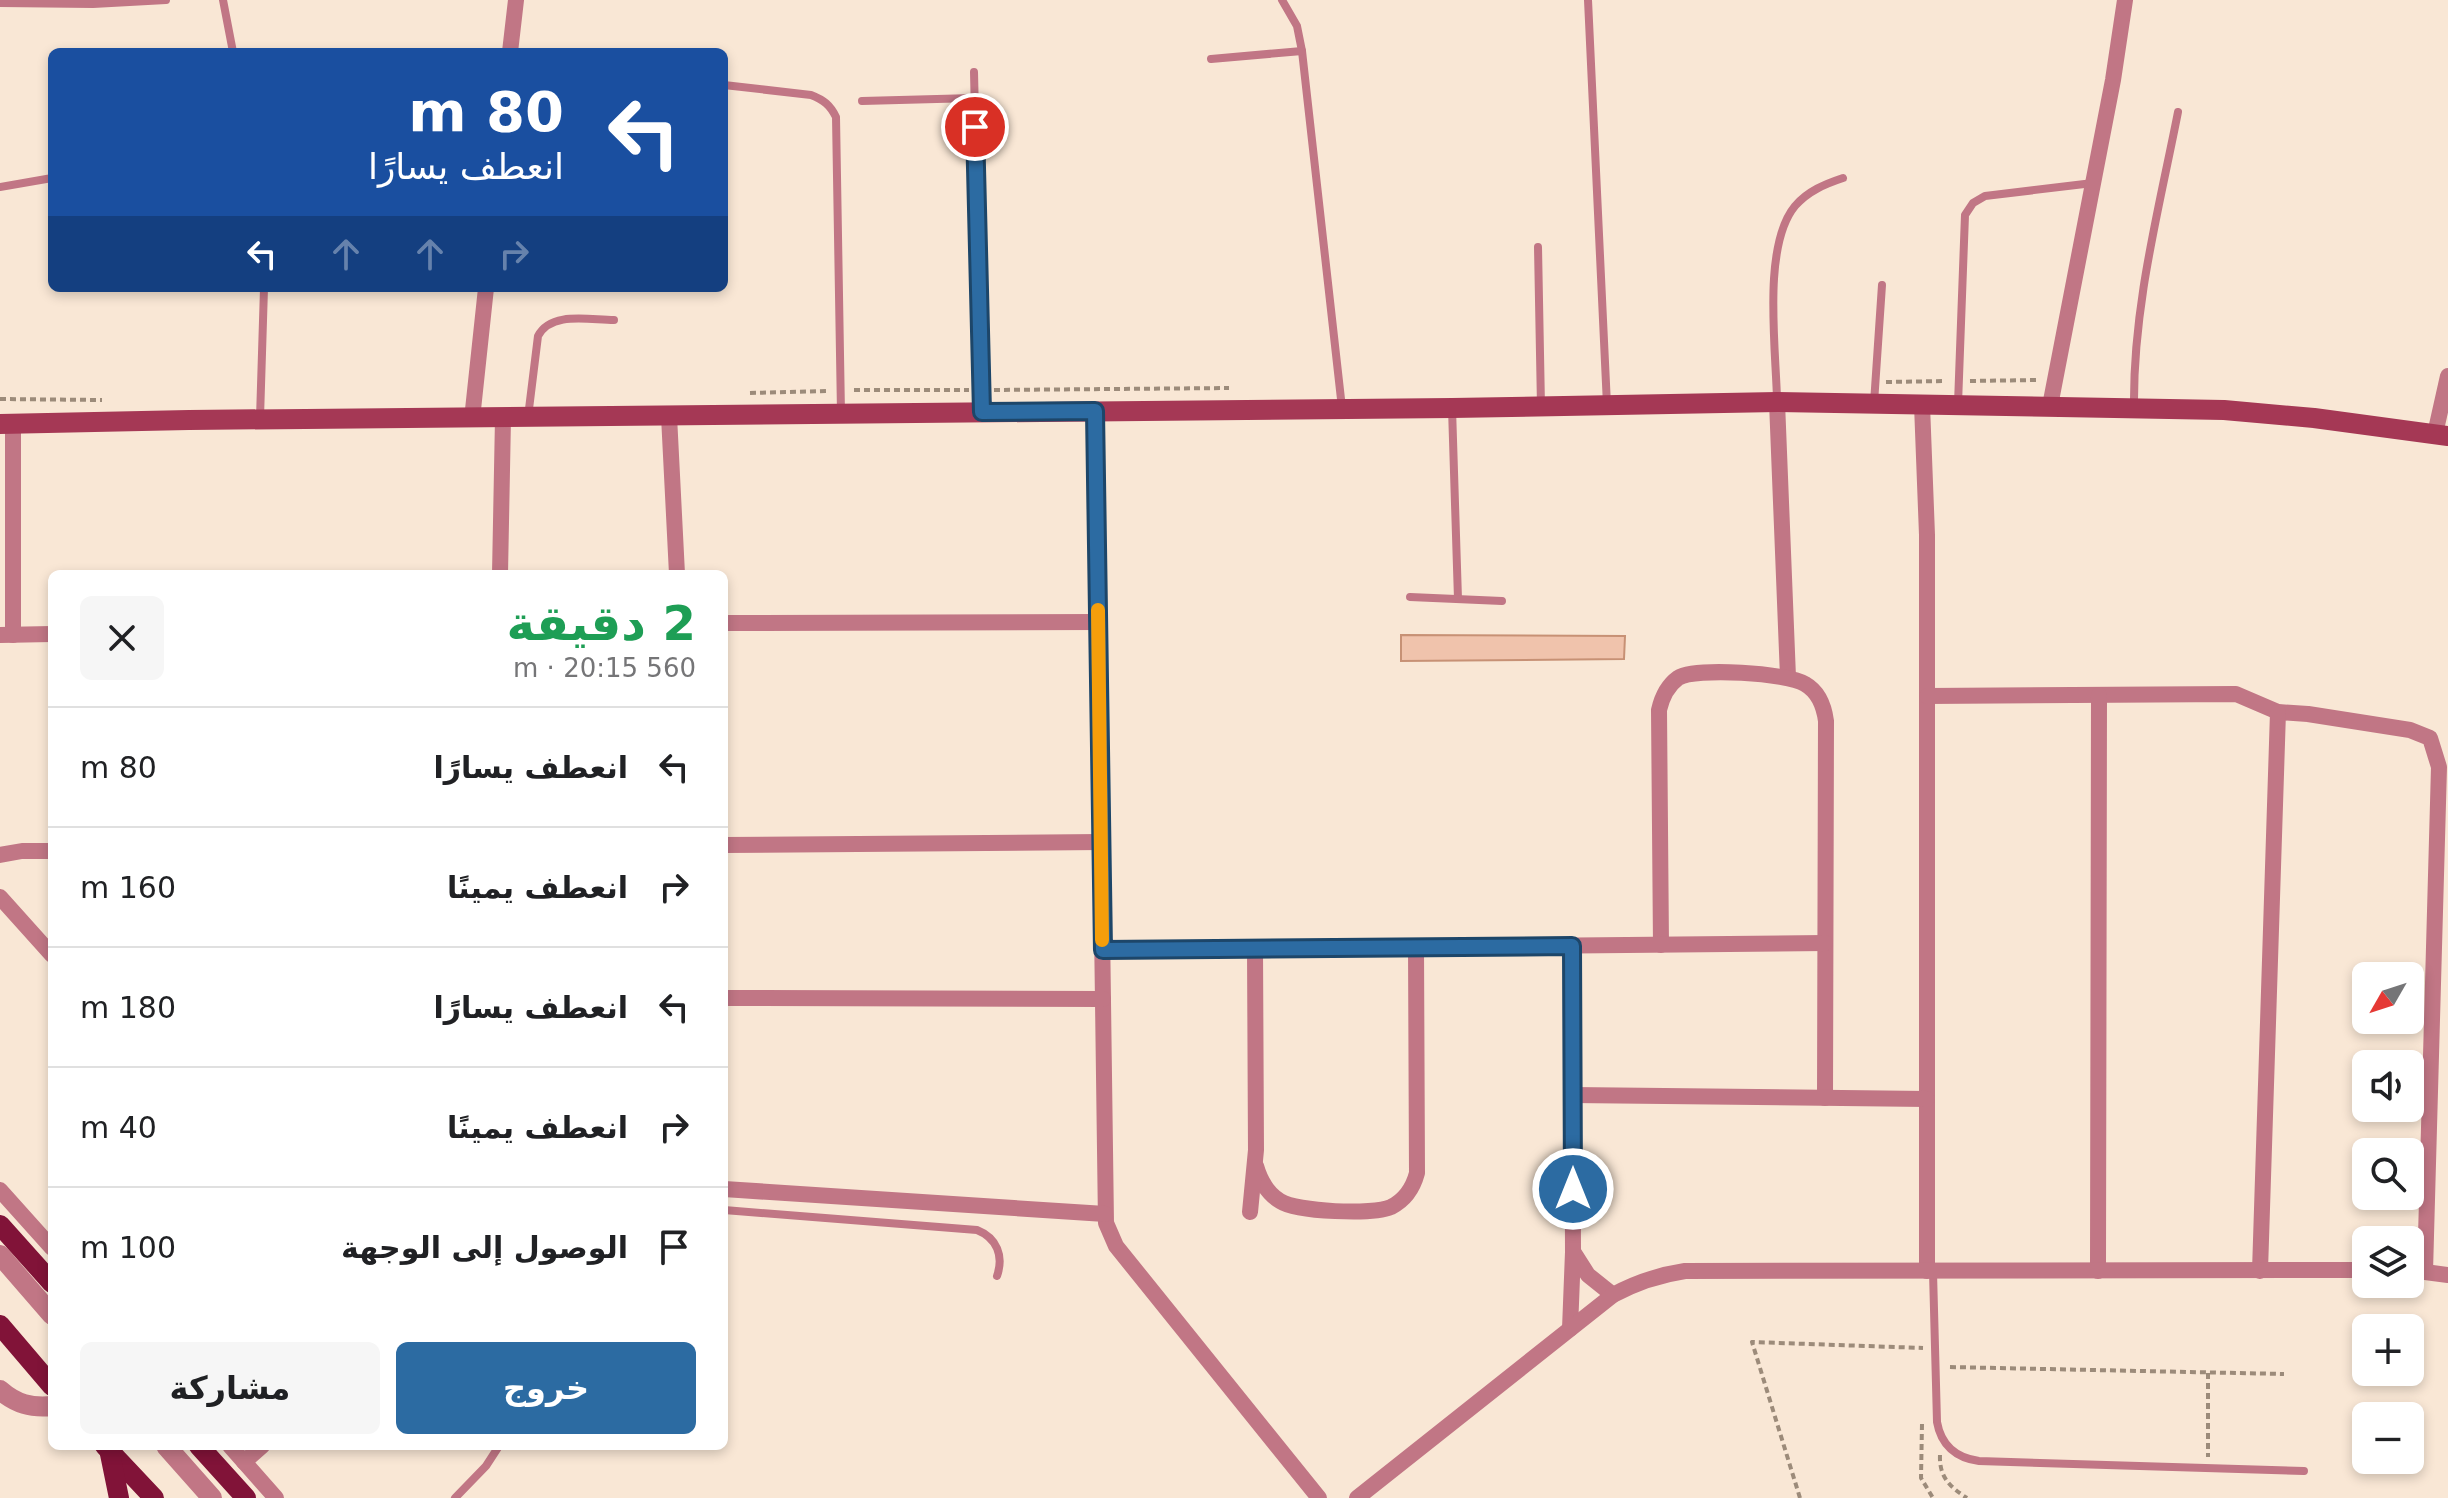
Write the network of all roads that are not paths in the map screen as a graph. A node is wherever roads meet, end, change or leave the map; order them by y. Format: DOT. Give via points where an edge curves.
graph roads {
  1 [pos="166,0"];
  2 [pos="223,0"];
  3 [pos="516,0"];
  4 [pos="1282,0"];
  5 [pos="1588,0"];
  6 [pos="2125,0"];
  7 [pos="0,3"];
  8 [pos="232,48"];
  9 [pos="510,48"];
  10 [pos="1302,51"];
  11 [pos="1211,59"];
  12 [pos="974,72"];
  13 [pos="728,85"];
  14 [pos="974,98"];
  15 [pos="862,101"];
  16 [pos="2178,112"];
  17 [pos="1843,178"];
  18 [pos="48,179"];
  19 [pos="2093,183"];
  20 [pos="0,187"];
  21 [pos="1538,247"];
  22 [pos="1882,285"];
  23 [pos="264,292"];
  24 [pos="486,292"];
  25 [pos="614,320"];
  26 [pos="2448,376"];
  27 [pos="1777,402"];
  28 [pos="1874,404"];
  29 [pos="1922,405"];
  30 [pos="1958,405"];
  31 [pos="1541,406"];
  32 [pos="1607,406"];
  33 [pos="2050,406"];
  34 [pos="2134,407"];
  35 [pos="1452,408"];
  36 [pos="1342,409"];
  37 [pos="1095,411"];
  38 [pos="982,412"];
  39 [pos="841,414"];
  40 [pos="669,416"];
  41 [pos="503,418"];
  42 [pos="528,418"];
  43 [pos="260,419"];
  44 [pos="472,419"];
  45 [pos="6,424"];
  46 [pos="2442,435"];
  47 [pos="500,570"];
  48 [pos="677,570"];
  49 [pos="1410,597"];
  50 [pos="1458,599"];
  51 [pos="1502,601"];
  52 [pos="1098,622"];
  53 [pos="728,623"];
  54 [pos="48,634"];
  55 [pos="6,635"];
  56 [pos="1788,677"];
  57 [pos="2099,695"];
  58 [pos="1927,696"];
  59 [pos="2278,712"];
  60 [pos="1101,842"];
  61 [pos="728,845"];
  62 [pos="48,851"];
  63 [pos="0,855"];
  64 [pos="0,897"];
  65 [pos="1825,943"];
  66 [pos="1661,945"];
  67 [pos="1572,946"];
  68 [pos="1416,947"];
  69 [pos="1255,949"];
  70 [pos="1103,950"];
  71 [pos="48,951"];
  72 [pos="728,998"];
  73 [pos="1103,999"];
  74 [pos="1572,1095"];
  75 [pos="1825,1098"];
  76 [pos="1927,1099"];
  77 [pos="1256,1166"];
  78 [pos="728,1189"];
  79 [pos="0,1190"];
  80 [pos="728,1210"];
  81 [pos="1250,1212"];
  82 [pos="1105,1214"];
  83 [pos="0,1225"];
  84 [pos="2419,1226"];
  85 [pos="48,1244"];
  86 [pos="1573,1252"];
  87 [pos="0,1255"];
  88 [pos="2352,1270"];
  89 [pos="1930,1271"];
  90 [pos="2098,1271"];
  91 [pos="2260,1271"];
  92 [pos="2424,1272"];
  93 [pos="2448,1275"];
  94 [pos="997,1276"];
  95 [pos="48,1279"];
  96 [pos="1613,1295"];
  97 [pos="48,1310"];
  98 [pos="0,1325"];
  99 [pos="1570,1329"];
  100 [pos="48,1381"];
  101 [pos="0,1390"];
  102 [pos="48,1406"];
  103 [pos="108,1450"];
  104 [pos="109,1450"];
  105 [pos="170,1450"];
  106 [pos="203,1450"];
  107 [pos="234,1450"];
  108 [pos="258,1450"];
  109 [pos="496,1450"];
  110 [pos="244,1462"];
  111 [pos="2304,1471"];
  112 [pos="119,1498"];
  113 [pos="154,1498"];
  114 [pos="212,1498"];
  115 [pos="246,1498"];
  116 [pos="276,1498"];
  117 [pos="455,1498"];
  118 [pos="1319,1498"];
  119 [pos="1357,1498"];
  1 -- 7 [label="lane"];
  2 -- 8 [label="lane"];
  3 -- 9 [label="street"];
  4 -- 10 [label="lane" via="1297,26"];
  5 -- 32 [label="lane"];
  6 -- 19 [label="street"];
  10 -- 11 [label="lane"];
  10 -- 36 [label="lane"];
  12 -- 14 [label="lane"];
  13 -- 39 [label="lane" via="811,95 822,99 836,117"];
  14 -- 15 [label="lane"];
  14 -- 38 [label="lane"];
  16 -- 34 [label="lane" via="2141,300"];
  17 -- 27 [label="lane" via="1817,187 1796,205 1781,229 1774,323"];
  18 -- 20 [label="lane"];
  19 -- 30 [label="lane" via="1985,196 1965,215"];
  19 -- 33 [label="street"];
  21 -- 31 [label="lane"];
  22 -- 28 [label="lane"];
  23 -- 43 [label="lane"];
  24 -- 44 [label="street"];
  25 -- 42 [label="lane" via="556,320 543,327"];
  26 -- 46 [label="street"];
  27 -- 28 [label="main road"];
  27 -- 32 [label="main road"];
  27 -- 56 [label="street"];
  28 -- 29 [label="main road"];
  29 -- 30 [label="main road"];
  29 -- 58 [label="street"];
  30 -- 33 [label="main road"];
  31 -- 32 [label="main road"];
  31 -- 35 [label="main road"];
  33 -- 34 [label="main road"];
  34 -- 46 [label="main road" via="2269,413"];
  35 -- 36 [label="main road"];
  35 -- 50 [label="lane"];
  36 -- 37 [label="main road"];
  37 -- 38 [label="main road"];
  37 -- 52 [label="street"];
  38 -- 39 [label="main road"];
  39 -- 40 [label="main road"];
  40 -- 42 [label="main road"];
  40 -- 48 [label="street"];
  41 -- 42 [label="main road"];
  41 -- 44 [label="main road"];
  41 -- 47 [label="street"];
  43 -- 44 [label="main road"];
  43 -- 45 [label="main road"];
  45 -- 55 [label="street"];
  49 -- 50 [label="lane"];
  50 -- 51 [label="lane"];
  52 -- 53 [label="street"];
  52 -- 60 [label="street"];
  54 -- 55 [label="street"];
  56 -- 65 [label="street" via="1815,692 1824,710"];
  56 -- 66 [label="street" via="1703,671 1678,679 1665,692 1659,710"];
  57 -- 58 [label="street"];
  57 -- 59 [label="street" via="2236,694"];
  57 -- 90 [label="street"];
  58 -- 76 [label="street"];
  59 -- 84 [label="street" via="2410,730 2430,738 2439,767"];
  59 -- 91 [label="street"];
  60 -- 61 [label="street"];
  60 -- 70 [label="street"];
  62 -- 63 [label="street"];
  64 -- 71 [label="street"];
  65 -- 66 [label="street"];
  65 -- 75 [label="street"];
  66 -- 67 [label="street"];
  67 -- 68 [label="street"];
  67 -- 74 [label="street"];
  68 -- 69 [label="street"];
  68 -- 77 [label="street" via="1417,1173 1406,1196 1384,1209 1297,1207 1269,1192"];
  69 -- 70 [label="street"];
  69 -- 77 [label="street"];
  70 -- 73 [label="street"];
  72 -- 73 [label="street"];
  73 -- 82 [label="street"];
  74 -- 75 [label="street"];
  74 -- 86 [label="street"];
  75 -- 76 [label="street"];
  76 -- 89 [label="street"];
  77 -- 81 [label="street"];
  78 -- 82 [label="street"];
  79 -- 85 [label="street"];
  80 -- 94 [label="lane" via="977,1230 996,1245"];
  82 -- 118 [label="street" via="1116,1246"];
  83 -- 95 [label="main road"];
  86 -- 96 [label="street" via="1588,1275"];
  86 -- 99 [label="street"];
  87 -- 97 [label="street"];
  88 -- 91 [label="street"];
  89 -- 90 [label="street"];
  89 -- 96 [label="street" via="1685,1271 1652,1277"];
  89 -- 111 [label="lane" via="1937,1422 1952,1451 1971,1460"];
  90 -- 91 [label="street"];
  92 -- 93 [label="street"];
  96 -- 99 [label="street"];
  98 -- 100 [label="main road"];
  99 -- 119 [label="street"];
  101 -- 102 [label="street" via="29,1406"];
  103 -- 112 [label="main road"];
  104 -- 113 [label="main road"];
  105 -- 114 [label="street"];
  106 -- 115 [label="main road"];
  107 -- 110 [label="street"];
  108 -- 110 [label="street"];
  109 -- 117 [label="lane"];
  110 -- 116 [label="street"];
}
